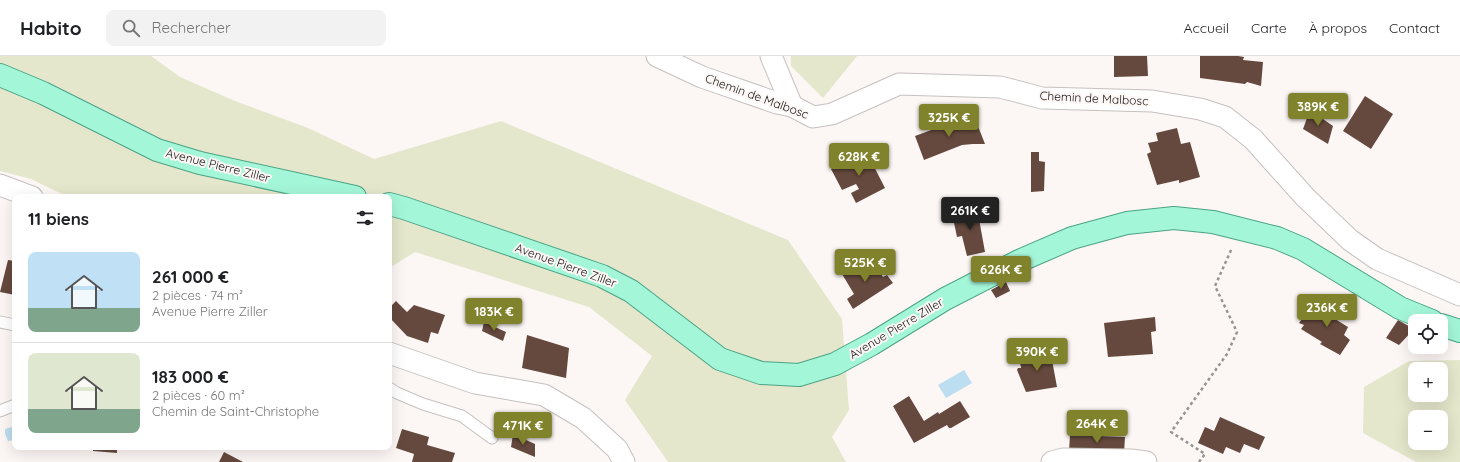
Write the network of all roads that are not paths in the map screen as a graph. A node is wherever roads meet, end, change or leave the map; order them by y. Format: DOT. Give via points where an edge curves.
graph roads {
  1 [pos="657,56"];
  2 [pos="771,56"];
  3 [pos="0,75"];
  4 [pos="792,106"];
  5 [pos="0,185"];
  6 [pos="24,194"];
  7 [pos="341,194"];
  8 [pos="392,205"];
  9 [pos="1460,295"];
  10 [pos="1415,314"];
  11 [pos="0,322"];
  12 [pos="12,324"];
  13 [pos="1448,327"];
  14 [pos="1460,331"];
  15 [pos="392,354"];
  16 [pos="392,390"];
  17 [pos="12,406"];
  18 [pos="0,411"];
  19 [pos="492,438"];
  20 [pos="624,462"];
  21 [pos="1052,462"];
  22 [pos="1146,462"];
  1 -- 4 [label="street, Chemin de Malbosc" via="702,76"];
  2 -- 4 [label="street"];
  3 -- 7 [label="main road, Avenue Pierre Ziller" via="43,93 157,150 200,163"];
  4 -- 9 [label="street, Chemin de Malbosc" via="813,117 832,114 899,84 1000,87 1042,98 1152,101 1200,108 1225,117 1253,139 1305,197 1350,240 1377,259"];
  5 -- 6 [label="street"];
  8 -- 10 [label="main road, Avenue Pierre Ziller" via="602,276 631,291 720,359 761,373 799,375 835,364 945,299 1019,261 1072,238 1127,223 1174,218 1213,222 1277,238 1304,249 1400,308"];
  11 -- 12 [label="lane"];
  13 -- 14 [label="main road"];
  15 -- 20 [label="street" via="475,383 544,395 583,418 617,449"];
  16 -- 19 [label="lane" via="423,404 462,416"];
  17 -- 18 [label="lane"];
  21 -- 22 [label="street" via="1063,459"];
}
